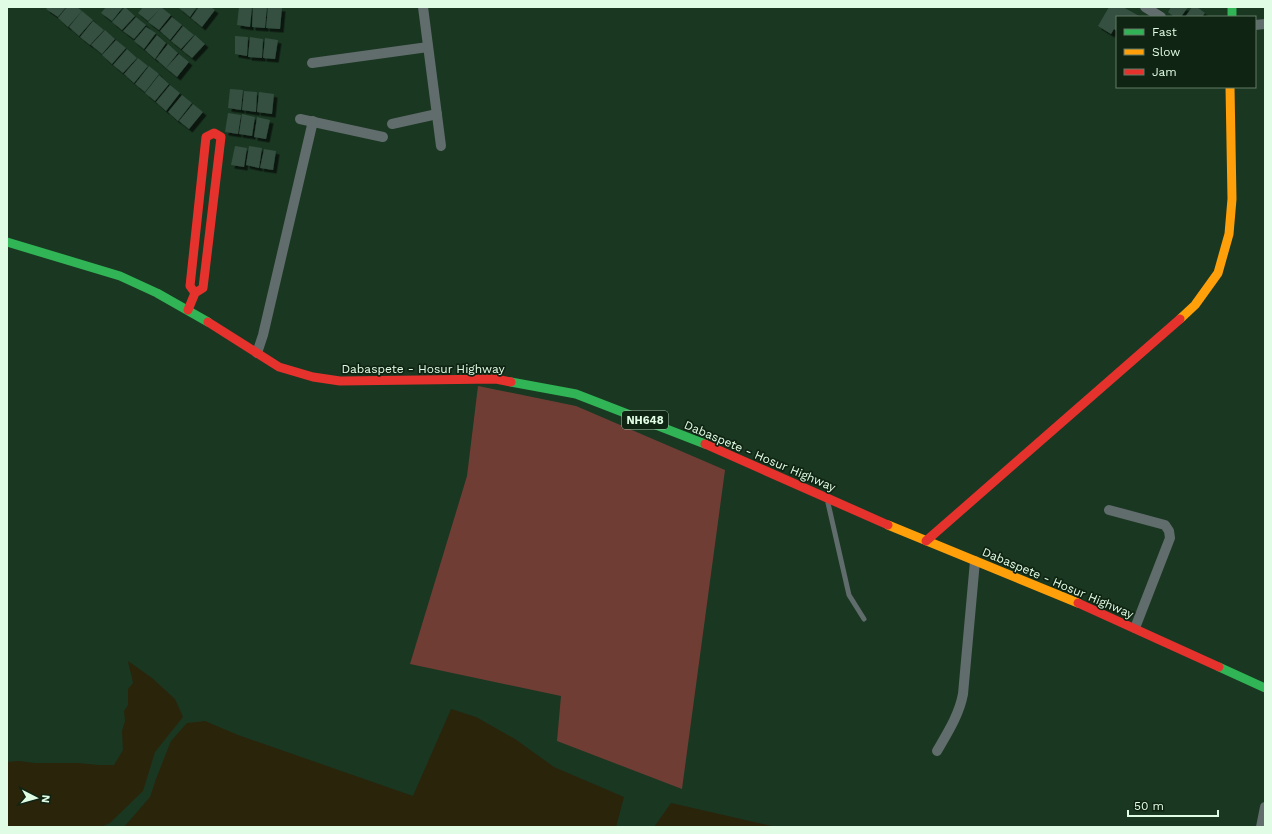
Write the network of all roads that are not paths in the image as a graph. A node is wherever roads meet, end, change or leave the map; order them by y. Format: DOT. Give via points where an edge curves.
graph roads {
  1 [pos="422,7"];
  2 [pos="1145,7"];
  3 [pos="1159,16"];
  4 [pos="428,47"];
  5 [pos="312,63"];
  6 [pos="1230,88"];
  7 [pos="437,114"];
  8 [pos="300,119"];
  9 [pos="313,121"];
  10 [pos="392,124"];
  11 [pos="383,137"];
  12 [pos="441,146"];
  13 [pos="7,242"];
  14 [pos="195,293"];
  15 [pos="188,310"];
  16 [pos="256,353"];
  17 [pos="827,498"];
  18 [pos="1109,510"];
  19 [pos="926,541"];
  20 [pos="975,561"];
  21 [pos="864,619"];
  22 [pos="1135,628"];
  23 [pos="1265,688"];
  24 [pos="937,751"];
  25 [pos="1265,807"];
  26 [pos="1261,827"];
  1 -- 4 [label="street"];
  2 -- 3 [label="street"];
  4 -- 5 [label="street"];
  4 -- 7 [label="street"];
  6 -- 19 [label="main road" via="1232,199 1229,234 1218,273 1195,305"];
  7 -- 10 [label="street"];
  7 -- 12 [label="street"];
  8 -- 9 [label="street"];
  9 -- 11 [label="street"];
  9 -- 16 [label="street" via="263,336"];
  13 -- 15 [label="main road, Dabaspete - Hosur Highway / NH648" via="120,276"];
  14 -- 14 [label="main road" via="190,286 206,137 214,133 221,138 203,288"];
  14 -- 15 [label="main road"];
  15 -- 16 [label="main road, Dabaspete - Hosur Highway / NH648"];
  16 -- 17 [label="main road, Dabaspete - Hosur Highway / NH648" via="279,367 313,377 340,381 496,379 576,394 692,439"];
  17 -- 19 [label="main road, Dabaspete - Hosur Highway / NH648"];
  17 -- 21 [label="lane" via="849,595"];
  18 -- 22 [label="street" via="1165,525 1169,531 1170,538"];
  19 -- 20 [label="main road, Dabaspete - Hosur Highway / NH648"];
  20 -- 22 [label="main road, Dabaspete - Hosur Highway / NH648"];
  20 -- 24 [label="street" via="961,705"];
  22 -- 23 [label="main road, Dabaspete - Hosur Highway / NH648"];
  25 -- 26 [label="street"];
}
